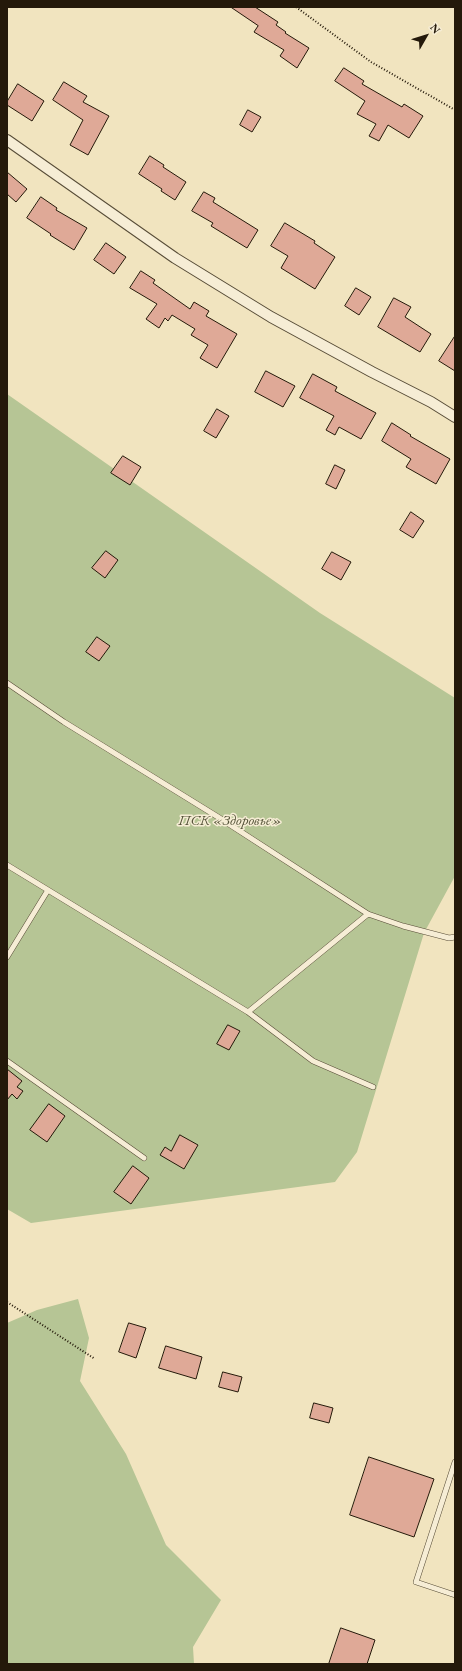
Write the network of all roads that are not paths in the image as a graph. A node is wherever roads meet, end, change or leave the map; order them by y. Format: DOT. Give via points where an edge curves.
graph roads {
  1 [pos="7,140"];
  2 [pos="455,417"];
  3 [pos="7,683"];
  4 [pos="7,865"];
  5 [pos="48,890"];
  6 [pos="368,914"];
  7 [pos="455,937"];
  8 [pos="7,957"];
  9 [pos="248,1012"];
  10 [pos="7,1061"];
  11 [pos="372,1087"];
  12 [pos="144,1158"];
  13 [pos="455,1462"];
  14 [pos="455,1595"];
  1 -- 2 [label="street" via="175,258 271,317"];
  3 -- 6 [label="lane" via="64,722"];
  4 -- 5 [label="lane"];
  5 -- 8 [label="lane"];
  5 -- 9 [label="lane"];
  6 -- 7 [label="lane" via="403,926 449,938"];
  6 -- 9 [label="lane"];
  9 -- 11 [label="lane" via="313,1061"];
  10 -- 12 [label="lane"];
  13 -- 14 [label="lane" via="416,1582"];
}
